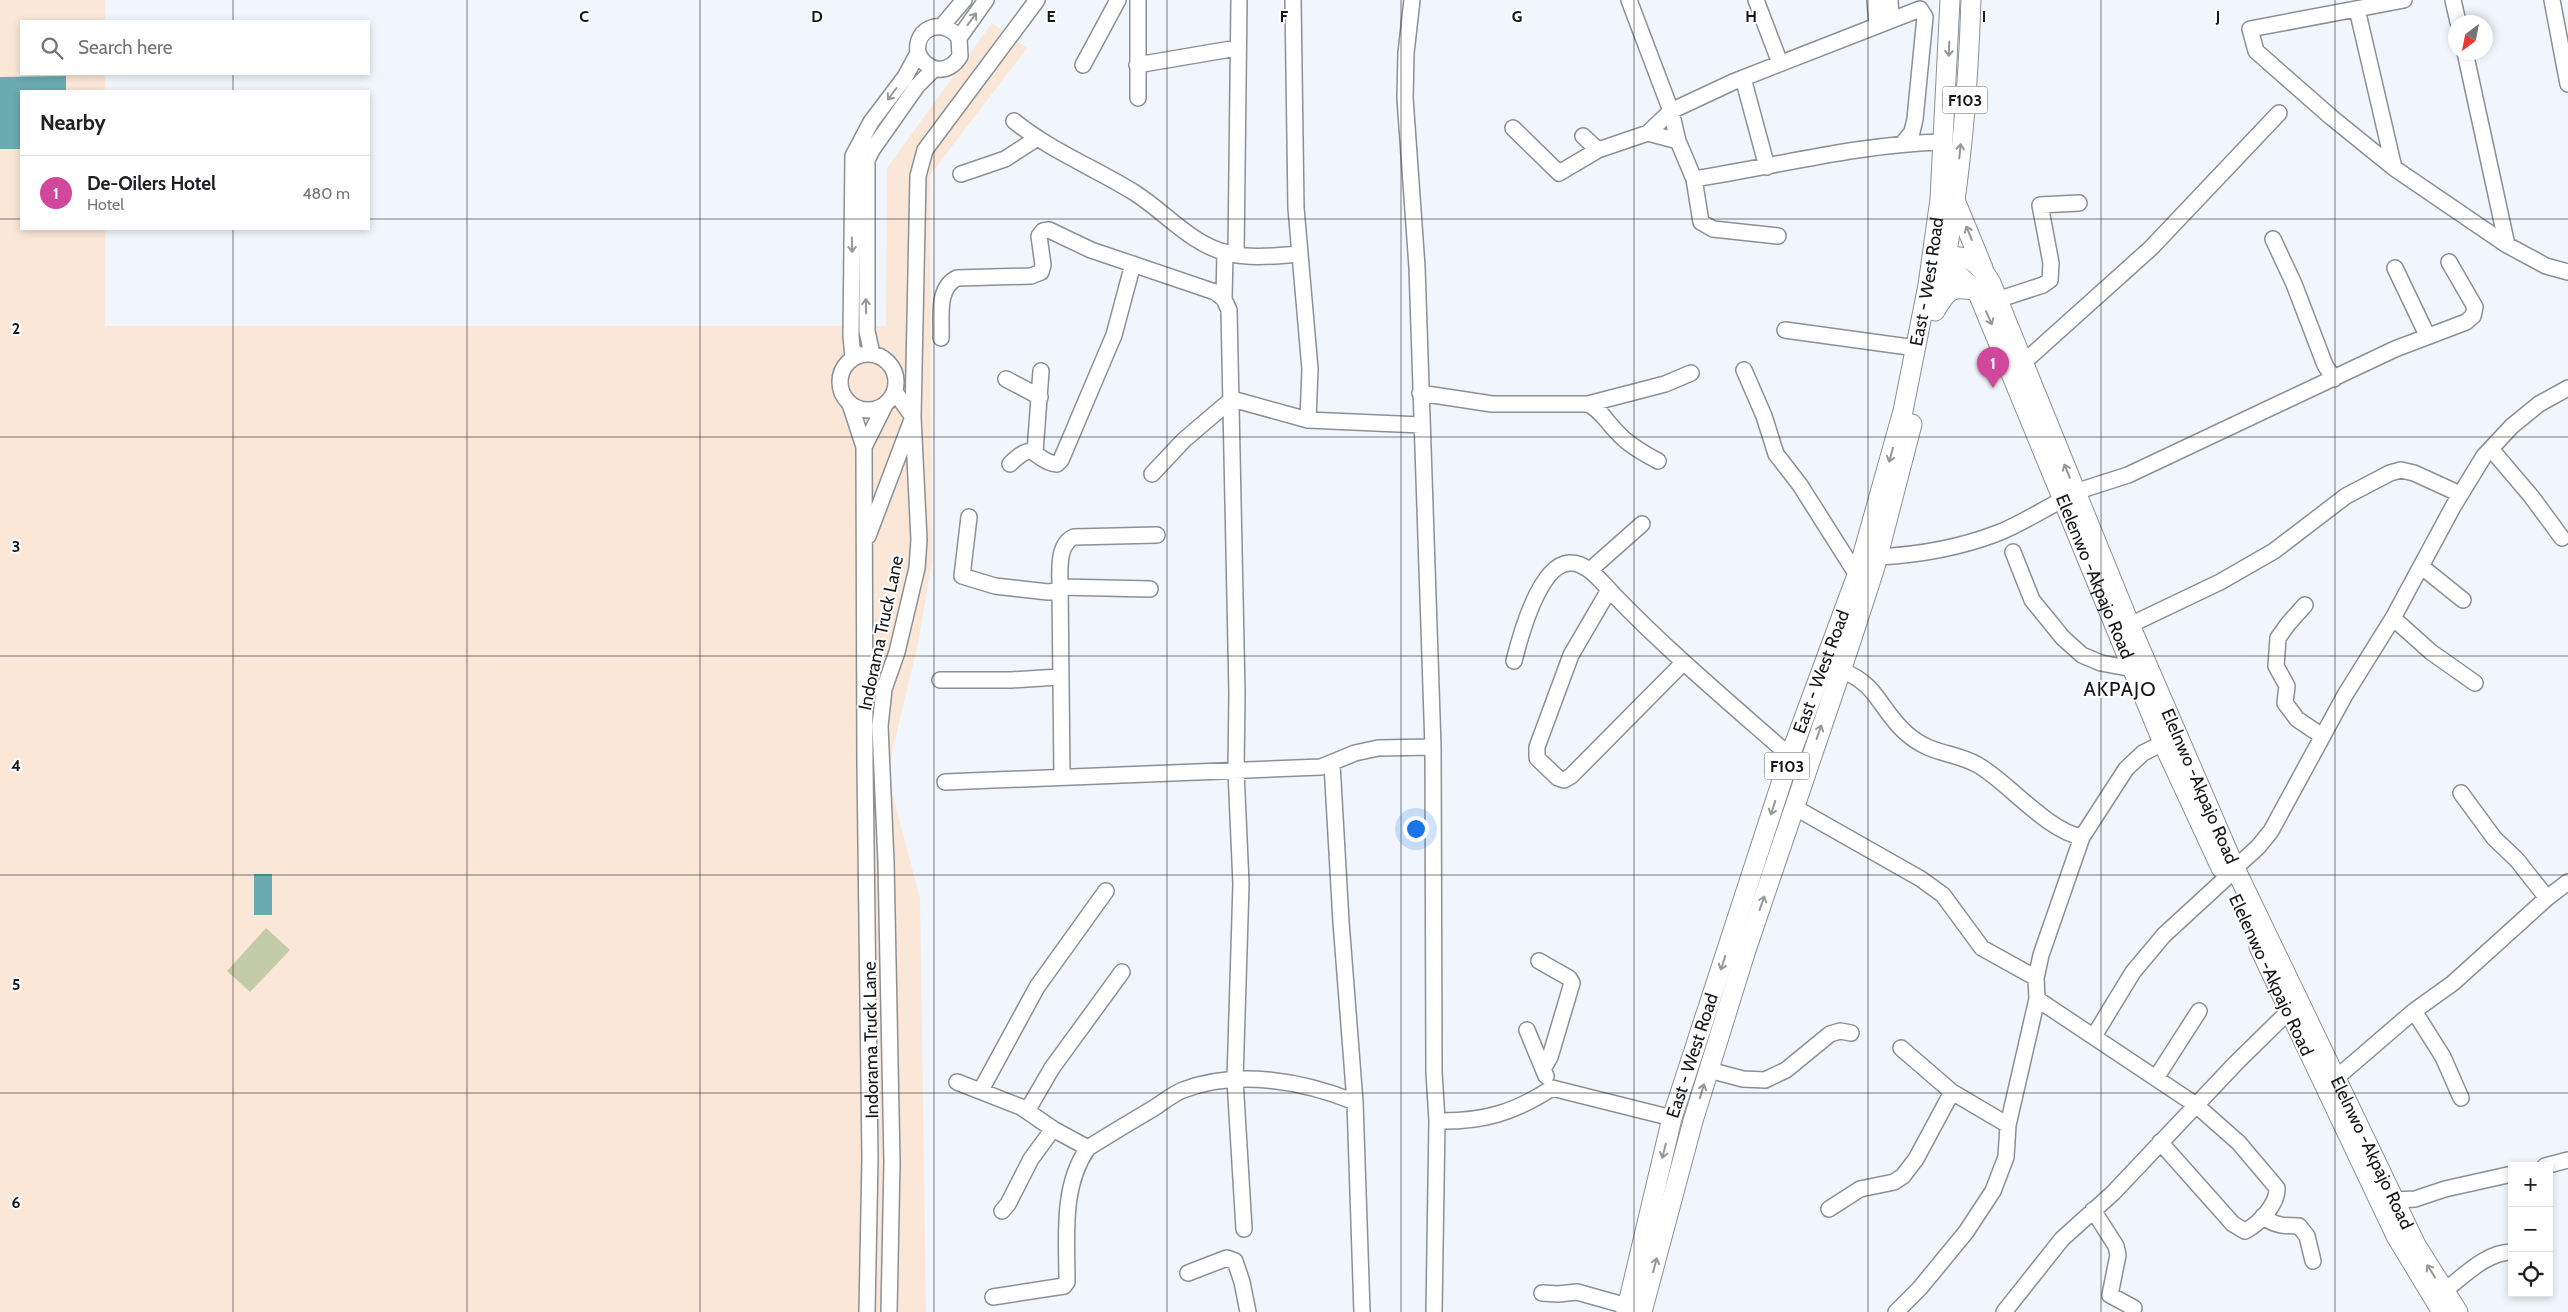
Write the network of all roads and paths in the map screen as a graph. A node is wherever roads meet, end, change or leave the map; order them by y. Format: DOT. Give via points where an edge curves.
graph roads {
  1 [pos="964,0"];
  2 [pos="986,0"];
  3 [pos="1037,0"];
  4 [pos="1118,0"];
  5 [pos="1138,0"];
  6 [pos="1239,0"];
  7 [pos="1293,0"];
  8 [pos="1412,0"];
  9 [pos="1629,0"];
  10 [pos="1756,0"];
  11 [pos="1875,0"];
  12 [pos="1890,0"];
  13 [pos="1950,0"];
  14 [pos="1971,0"];
  15 [pos="2404,0"];
  16 [pos="2453,0"];
  17 [pos="2552,0"];
  18 [pos="2357,9"];
  19 [pos="2456,15"];
  20 [pos="1884,22"];
  21 [pos="942,26"];
  22 [pos="959,38"];
  23 [pos="1237,48"];
  24 [pos="918,53"];
  25 [pos="2467,60"];
  26 [pos="1780,63"];
  27 [pos="1083,65"];
  28 [pos="1137,65"];
  29 [pos="934,69"];
  30 [pos="1743,78"];
  31 [pos="2568,84"];
  32 [pos="1138,98"];
  33 [pos="1671,111"];
  34 [pos="2279,113"];
  35 [pos="1014,122"];
  36 [pos="1513,128"];
  37 [pos="1648,133"];
  38 [pos="1583,136"];
  39 [pos="1036,140"];
  40 [pos="1678,141"];
  41 [pos="1942,142"];
  42 [pos="1903,143"];
  43 [pos="1598,150"];
  44 [pos="1767,167"];
  45 [pos="2394,168"];
  46 [pos="961,174"];
  47 [pos="1694,179"];
  48 [pos="1948,199"];
  49 [pos="2079,203"];
  50 [pos="1778,236"];
  51 [pos="2273,239"];
  52 [pos="2507,245"];
  53 [pos="1230,253"];
  54 [pos="1299,254"];
  55 [pos="1939,260"];
  56 [pos="2449,262"];
  57 [pos="1133,264"];
  58 [pos="1983,268"];
  59 [pos="2395,268"];
  60 [pos="2568,272"];
  61 [pos="1977,292"];
  62 [pos="1224,299"];
  63 [pos="1997,300"];
  64 [pos="1935,311"];
  65 [pos="1785,330"];
  66 [pos="2427,335"];
  67 [pos="941,338"];
  68 [pos="1916,348"];
  69 [pos="872,354"];
  70 [pos="853,358"];
  71 [pos="2023,363"];
  72 [pos="1744,370"];
  73 [pos="1041,371"];
  74 [pos="1691,373"];
  75 [pos="1006,379"];
  76 [pos="2334,379"];
  77 [pos="2568,388"];
  78 [pos="895,392"];
  79 [pos="1420,393"];
  80 [pos="1040,397"];
  81 [pos="1232,399"];
  82 [pos="850,404"];
  83 [pos="1588,404"];
  84 [pos="885,406"];
  85 [pos="913,417"];
  86 [pos="1308,420"];
  87 [pos="1421,425"];
  88 [pos="864,447"];
  89 [pos="2491,449"];
  90 [pos="1035,452"];
  91 [pos="1658,461"];
  92 [pos="1010,464"];
  93 [pos="1152,474"];
  94 [pos="2460,494"];
  95 [pos="2070,495"];
  96 [pos="969,517"];
  97 [pos="1642,524"];
  98 [pos="1157,535"];
  99 [pos="2562,538"];
  100 [pos="865,544"];
  101 [pos="2013,552"];
  102 [pos="1877,557"];
  103 [pos="2422,567"];
  104 [pos="1590,570"];
  105 [pos="1857,575"];
  106 [pos="1060,587"];
  107 [pos="1150,589"];
  108 [pos="1609,590"];
  109 [pos="2463,600"];
  110 [pos="2305,605"];
  111 [pos="2392,618"];
  112 [pos="2130,625"];
  113 [pos="1514,661"];
  114 [pos="1683,662"];
  115 [pos="2133,669"];
  116 [pos="1841,670"];
  117 [pos="1059,676"];
  118 [pos="940,680"];
  119 [pos="2475,682"];
  120 [pos="2322,736"];
  121 [pos="2163,743"];
  122 [pos="1433,747"];
  123 [pos="1790,756"];
  124 [pos="1332,764"];
  125 [pos="865,765"];
  126 [pos="883,771"];
  127 [pos="1236,771"];
  128 [pos="1062,776"];
  129 [pos="945,782"];
  130 [pos="2461,793"];
  131 [pos="1794,807"];
  132 [pos="2082,837"];
  133 [pos="2230,873"];
  134 [pos="2568,882"];
  135 [pos="1106,891"];
  136 [pos="2547,898"];
  137 [pos="1539,961"];
  138 [pos="1122,972"];
  139 [pos="2036,978"];
  140 [pos="2037,999"];
  141 [pos="2289,1010"];
  142 [pos="2199,1011"];
  143 [pos="2414,1011"];
  144 [pos="1527,1030"];
  145 [pos="1851,1033"];
  146 [pos="2094,1036"];
  147 [pos="1901,1048"];
  148 [pos="1543,1069"];
  149 [pos="1709,1070"];
  150 [pos="2156,1078"];
  151 [pos="2335,1079"];
  152 [pos="1235,1080"];
  153 [pos="958,1082"];
  154 [pos="1552,1088"];
  155 [pos="981,1090"];
  156 [pos="1952,1092"];
  157 [pos="2461,1098"];
  158 [pos="1355,1102"];
  159 [pos="2196,1106"];
  160 [pos="1027,1111"];
  161 [pos="1672,1118"];
  162 [pos="1437,1121"];
  163 [pos="2008,1125"];
  164 [pos="1053,1129"];
  165 [pos="2160,1142"];
  166 [pos="1088,1148"];
  167 [pos="2568,1160"];
  168 [pos="2553,1164"];
  169 [pos="2508,1175"];
  170 [pos="1829,1209"];
  171 [pos="2093,1210"];
  172 [pos="1002,1211"];
  173 [pos="2392,1211"];
  174 [pos="2263,1216"];
  175 [pos="1244,1229"];
  176 [pos="2508,1252"];
  177 [pos="2313,1261"];
  178 [pos="1188,1273"];
  179 [pos="2444,1291"];
  180 [pos="1542,1294"];
  181 [pos="993,1297"];
  182 [pos="2134,1308"];
  183 [pos="1632,1310"];
  184 [pos="867,1312"];
  185 [pos="889,1312"];
  186 [pos="1248,1312"];
  187 [pos="1362,1312"];
  188 [pos="1434,1312"];
  189 [pos="1896,1312"];
  190 [pos="2004,1312"];
  191 [pos="2442,1312"];
  192 [pos="2458,1312"];
  1 -- 21 [label="street"];
  22 -- 2 [label="street, one-way"];
  3 -- 85 [label="street, Indorama Truck Lane" via="925,150 918,176 916,220"];
  4 -- 27 [label="street"];
  5 -- 28 [label="street"];
  6 -- 23 [label="street"];
  7 -- 54 [label="street"];
  8 -- 79 [label="street" via="1405,98 1417,267"];
  9 -- 33 [label="street"];
  10 -- 26 [label="street"];
  11 -- 20 [label="street"];
  12 -- 20 [label="street"];
  13 -- 41 [label="main road, F103, one-way"];
  48 -- 14 [label="main road, F103, one-way" via="1966,95"];
  15 -- 18 [label="street"];
  16 -- 19 [label="street"];
  17 -- 31 [label="street"];
  18 -- 45 [label="street"];
  18 -- 45 [label="street" via="2250,29 2256,51"];
  20 -- 26 [label="street"];
  20 -- 42 [label="street" via="1915,9 1922,10 1925,17 1915,119 1912,132"];
  21 -- 22 [label="street"];
  21 -- 24 [label="street" via="925,31 918,41"];
  22 -- 29 [label="street" via="961,50 957,61 947,69"];
  23 -- 28 [label="street"];
  23 -- 53 [label="street"];
  24 -- 29 [label="street" via="921,60"];
  24 -- 70 [label="street, one-way" via="905,77 871,122 853,156"];
  25 -- 52 [label="street"];
  26 -- 30 [label="street"];
  28 -- 32 [label="street"];
  69 -- 29 [label="street, one-way" via="867,331 867,160 917,86"];
  30 -- 33 [label="street"];
  30 -- 44 [label="street"];
  33 -- 37 [label="street"];
  33 -- 40 [label="street"];
  34 -- 71 [label="street" via="2151,248"];
  35 -- 39 [label="street"];
  36 -- 43 [label="street" via="1559,174"];
  37 -- 40 [label="street"];
  37 -- 43 [label="street"];
  38 -- 43 [label="street"];
  39 -- 46 [label="street" via="1005,159"];
  39 -- 53 [label="street" via="1122,185 1201,241"];
  40 -- 47 [label="street"];
  41 -- 42 [label="street"];
  41 -- 48 [label="main road, F103"];
  42 -- 44 [label="street"];
  44 -- 47 [label="street"];
  45 -- 52 [label="street"];
  47 -- 50 [label="street" via="1699,217 1705,226"];
  48 -- 55 [label="main road, East - West Road / F103"];
  58 -- 48 [label="main road, Elelnwo -Akpajo Road, one-way"];
  49 -- 63 [label="street" via="2040,206 2051,263 2050,280"];
  51 -- 76 [label="street" via="2325,365"];
  52 -- 60 [label="street" via="2546,266"];
  53 -- 54 [label="street" via="1257,257"];
  53 -- 62 [label="street"];
  54 -- 86 [label="street" via="1310,369"];
  55 -- 58 [label="main road" via="1964,258"];
  55 -- 61 [label="main road, Elelenwo -Akpajo Road"];
  55 -- 64 [label="main road, East - West Road / F103"];
  55 -- 68 [label="main road, East - West Road / F103"];
  56 -- 66 [label="street" via="2472,299 2475,307 2473,316 2466,322"];
  57 -- 62 [label="street" via="1215,292"];
  57 -- 67 [label="street" via="1049,230 1044,231 1039,236 1041,272 1031,276 957,278 950,281 943,298"];
  57 -- 90 [label="street" via="1108,351 1061,460 1052,464"];
  58 -- 63 [label="main road, Elelnwo -Akpajo Road"];
  59 -- 66 [label="street"];
  61 -- 64 [label="main road" via="1956,288 1948,292"];
  61 -- 95 [label="main road, Elelenwo -Akpajo Road, one-way"];
  62 -- 81 [label="street" via="1230,325"];
  63 -- 71 [label="main road, Elelnwo -Akpajo Road"];
  64 -- 102 [label="main road, East - West Road / F103" via="1915,414"];
  65 -- 68 [label="street"];
  66 -- 76 [label="street"];
  68 -- 105 [label="main road, East - West Road / F103, one-way" via="1903,411"];
  69 -- 70 [label="street"];
  69 -- 78 [label="street" via="880,356 892,368 896,375"];
  70 -- 82 [label="street" via="843,368 840,378 842,393"];
  95 -- 71 [label="main road, Elelnwo -Akpajo Road, one-way"];
  72 -- 105 [label="street" via="1776,454 1800,485"];
  73 -- 80 [label="street"];
  74 -- 83 [label="street" via="1665,384"];
  75 -- 80 [label="street"];
  76 -- 95 [label="street" via="2128,475"];
  77 -- 89 [label="street" via="2512,426"];
  78 -- 84 [label="street"];
  78 -- 85 [label="street"];
  79 -- 83 [label="street" via="1492,404"];
  79 -- 87 [label="street"];
  80 -- 90 [label="street"];
  81 -- 86 [label="street"];
  81 -- 93 [label="street" via="1184,440"];
  81 -- 127 [label="street"];
  82 -- 84 [label="street" via="867,411"];
  82 -- 88 [label="street"];
  83 -- 91 [label="street" via="1601,412 1616,432 1636,449"];
  84 -- 88 [label="street"];
  85 -- 100 [label="street"];
  85 -- 126 [label="street, Indorama Truck Lane" via="919,540 917,568 884,689 880,726"];
  86 -- 87 [label="street"];
  87 -- 122 [label="street"];
  88 -- 100 [label="street"];
  89 -- 94 [label="street"];
  89 -- 99 [label="street"];
  90 -- 92 [label="street" via="1027,452"];
  94 -- 103 [label="street"];
  94 -- 112 [label="street" via="2414,473 2400,470 2390,473 2346,496 2274,551 2220,582"];
  95 -- 102 [label="street" via="1979,540 1919,555"];
  95 -- 112 [label="main road, Elelnwo -Akpajo Road"];
  95 -- 115 [label="main road, Elelenwo -Akpajo Road"];
  96 -- 106 [label="street" via="962,576 1025,590 1048,592"];
  97 -- 104 [label="street"];
  98 -- 106 [label="street" via="1069,539 1061,559"];
  100 -- 125 [label="street"];
  101 -- 115 [label="street" via="2032,600 2063,638 2082,655 2101,663"];
  102 -- 116 [label="main road, East - West Road / F103"];
  103 -- 109 [label="street"];
  103 -- 111 [label="street"];
  104 -- 108 [label="street"];
  104 -- 113 [label="street" via="1571,562 1560,565 1550,574 1524,622"];
  105 -- 123 [label="main road, East - West Road / F103"];
  106 -- 107 [label="street"];
  106 -- 117 [label="street"];
  108 -- 114 [label="street"];
  108 -- 114 [label="street" via="1572,655 1537,747 1537,758 1564,780"];
  110 -- 120 [label="street" via="2278,638 2276,666 2287,686 2285,703 2298,719"];
  111 -- 119 [label="street" via="2431,652"];
  111 -- 120 [label="street"];
  112 -- 133 [label="main road, Elelnwo -Akpajo Road"];
  114 -- 123 [label="street"];
  115 -- 121 [label="main road, Elelenwo -Akpajo Road"];
  131 -- 116 [label="main road, East - West Road / F103, one-way"];
  116 -- 132 [label="street" via="1867,684 1904,731 1921,745 1977,765 2057,826"];
  117 -- 118 [label="street"];
  117 -- 128 [label="street"];
  120 -- 133 [label="street" via="2271,831"];
  121 -- 132 [label="street" via="2143,753 2126,769"];
  121 -- 133 [label="main road, Elelenwo -Akpajo Road"];
  122 -- 124 [label="street" via="1378,748 1355,753"];
  122 -- 162 [label="street"];
  123 -- 161 [label="main road, East - West Road / F103, one-way"];
  124 -- 127 [label="street"];
  124 -- 158 [label="street"];
  125 -- 126 [label="street"];
  125 -- 184 [label="street" via="870,1158"];
  126 -- 185 [label="street, Indorama Truck Lane" via="892,1162"];
  127 -- 128 [label="street"];
  127 -- 152 [label="street" via="1241,884"];
  128 -- 129 [label="street"];
  130 -- 136 [label="street" via="2494,838"];
  131 -- 139 [label="street" via="1921,879 1942,895 1982,948"];
  149 -- 131 [label="main road, East - West Road / F103, one-way"];
  132 -- 139 [label="street"];
  133 -- 141 [label="main road, Elelenwo -Akpajo Road"];
  133 -- 146 [label="street" via="2164,935 2133,972"];
  133 -- 151 [label="main road, Elelnwo -Akpajo Road"];
  134 -- 136 [label="street"];
  135 -- 155 [label="street" via="1037,987"];
  136 -- 143 [label="street" via="2454,983"];
  137 -- 148 [label="street" via="1572,983 1550,1057"];
  138 -- 160 [label="street" via="1052,1068"];
  139 -- 140 [label="street"];
  140 -- 146 [label="street"];
  140 -- 163 [label="street"];
  141 -- 159 [label="street"];
  141 -- 173 [label="main road, Elelenwo -Akpajo Road"];
  142 -- 150 [label="street"];
  143 -- 151 [label="street"];
  143 -- 157 [label="street" via="2443,1057"];
  144 -- 148 [label="street"];
  145 -- 149 [label="street" via="1840,1031 1830,1034 1786,1070 1765,1080 1743,1079"];
  146 -- 150 [label="street"];
  147 -- 156 [label="street"];
  148 -- 154 [label="street"];
  183 -- 149 [label="main road, East - West Road / F103, one-way"];
  150 -- 159 [label="street"];
  151 -- 173 [label="main road, Elelnwo -Akpajo Road"];
  152 -- 158 [label="street" via="1290,1082 1322,1089"];
  152 -- 166 [label="street" via="1182,1090"];
  152 -- 175 [label="street"];
  153 -- 155 [label="street"];
  154 -- 161 [label="street"];
  154 -- 162 [label="street" via="1534,1100 1496,1116 1468,1122"];
  155 -- 160 [label="street"];
  156 -- 163 [label="street"];
  156 -- 170 [label="street" via="1916,1160 1903,1176 1887,1184 1860,1189"];
  158 -- 187 [label="street"];
  159 -- 165 [label="street"];
  159 -- 174 [label="street" via="2239,1143 2277,1188 2278,1194"];
  160 -- 164 [label="street"];
  161 -- 183 [label="main road, East - West Road / F103, one-way"];
  162 -- 188 [label="street"];
  163 -- 189 [label="street" via="2006,1157 1993,1191 1966,1232"];
  164 -- 166 [label="street"];
  164 -- 172 [label="street" via="1031,1159"];
  165 -- 171 [label="street"];
  165 -- 174 [label="street" via="2233,1224 2245,1231"];
  166 -- 181 [label="street" via="1080,1159 1070,1191 1065,1226 1067,1282 1053,1289"];
  167 -- 168 [label="street"];
  169 -- 173 [label="street" via="2415,1199"];
  171 -- 182 [label="street" via="2116,1246 2118,1255 2110,1295"];
  171 -- 190 [label="street" via="2062,1239"];
  179 -- 173 [label="main road, Elelnwo -Akpajo Road, one-way"];
  173 -- 191 [label="main road, Elelenwo -Akpajo Road" via="2412,1265"];
  174 -- 177 [label="street" via="2269,1222 2283,1226 2299,1226 2307,1236"];
  176 -- 179 [label="street" via="2491,1256"];
  178 -- 186 [label="street" via="1227,1258 1235,1261"];
  179 -- 192 [label="main road, Elelnwo -Akpajo Road"];
  180 -- 183 [label="street" via="1577,1292"];
}
